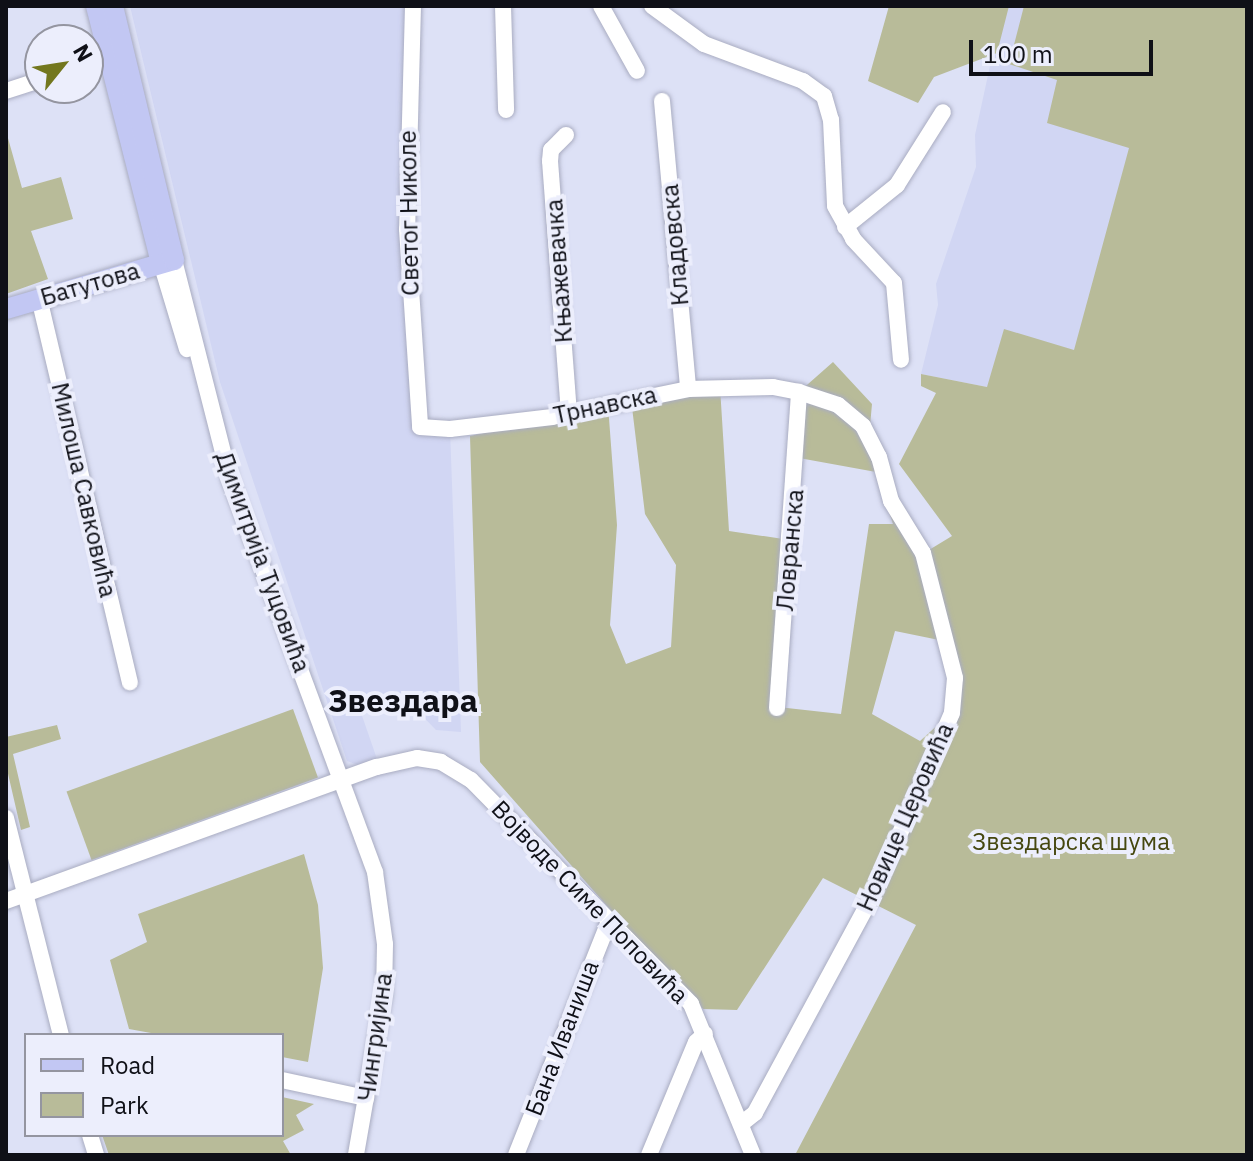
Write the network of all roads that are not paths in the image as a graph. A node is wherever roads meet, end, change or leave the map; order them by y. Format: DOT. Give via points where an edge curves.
graph roads {
  1 [pos="96,6"];
  2 [pos="113,6"];
  3 [pos="413,6"];
  4 [pos="503,6"];
  5 [pos="601,6"];
  6 [pos="652,6"];
  7 [pos="110,58"];
  8 [pos="104,60"];
  9 [pos="637,71"];
  10 [pos="662,101"];
  11 [pos="506,110"];
  12 [pos="943,112"];
  13 [pos="566,135"];
  14 [pos="845,227"];
  15 [pos="167,261"];
  16 [pos="39,298"];
  17 [pos="6,309"];
  18 [pos="901,360"];
  19 [pos="688,389"];
  20 [pos="799,392"];
  21 [pos="569,414"];
  22 [pos="416,419"];
  23 [pos="130,682"];
  24 [pos="777,708"];
  25 [pos="345,780"];
  26 [pos="6,818"];
  27 [pos="25,895"];
  28 [pos="6,901"];
  29 [pos="609,921"];
  30 [pos="60,1033"];
  31 [pos="705,1034"];
  32 [pos="284,1080"];
  33 [pos="366,1098"];
  34 [pos="741,1124"];
  35 [pos="356,1155"];
  36 [pos="516,1155"];
  37 [pos="649,1155"];
  38 [pos="753,1155"];
  1 -- 7 [label="main road, Димитрија Туцовића"];
  2 -- 15 [label="main road, Димитрија Туцовића"];
  3 -- 22 [label="street, Светог Николе" via="407,229"];
  4 -- 11 [label="street"];
  5 -- 9 [label="street"];
  6 -- 14 [label="street" via="704,44 803,81 824,96 831,120 832,190"];
  7 -- 8 [label="street"];
  7 -- 15 [label="main road, Димитрија Туцовића"];
  10 -- 19 [label="street, Кладовска"];
  12 -- 14 [label="street" via="897,185"];
  13 -- 21 [label="street, Књажевачка" via="551,150 550,161"];
  14 -- 18 [label="street" via="894,283"];
  15 -- 16 [label="main road, Батутова"];
  15 -- 25 [label="street, Димитрија Туцовића" via="248,529"];
  16 -- 17 [label="main road, Батутова"];
  16 -- 23 [label="street, Милоша Савковића"];
  19 -- 20 [label="street, Трнавска" via="773,387"];
  19 -- 21 [label="street, Трнавска"];
  20 -- 24 [label="street, Ловранска"];
  20 -- 34 [label="street, Новице Церовића" via="847,412 875,448 890,498 923,553 955,694 949,721 876,889 755,1113"];
  21 -- 22 [label="street, Трнавска" via="439,430 420,427"];
  25 -- 27 [label="street, Војводе Симе Поповића"];
  25 -- 29 [label="street, Војводе Симе Поповића" via="417,758 449,764"];
  25 -- 33 [label="street, Чингријина" via="375,872 385,933 384,994"];
  26 -- 27 [label="street"];
  27 -- 28 [label="street, Војводе Симе Поповића"];
  27 -- 30 [label="street"];
  29 -- 31 [label="street, Војводе Симе Поповића" via="674,984"];
  29 -- 36 [label="street, Бана Иваниша"];
  31 -- 34 [label="street, Војводе Симе Поповића"];
  31 -- 37 [label="street" via="696,1042"];
  32 -- 33 [label="street"];
  33 -- 35 [label="street, Чингријина"];
  34 -- 38 [label="street, Војводе Симе Поповића"];
}
